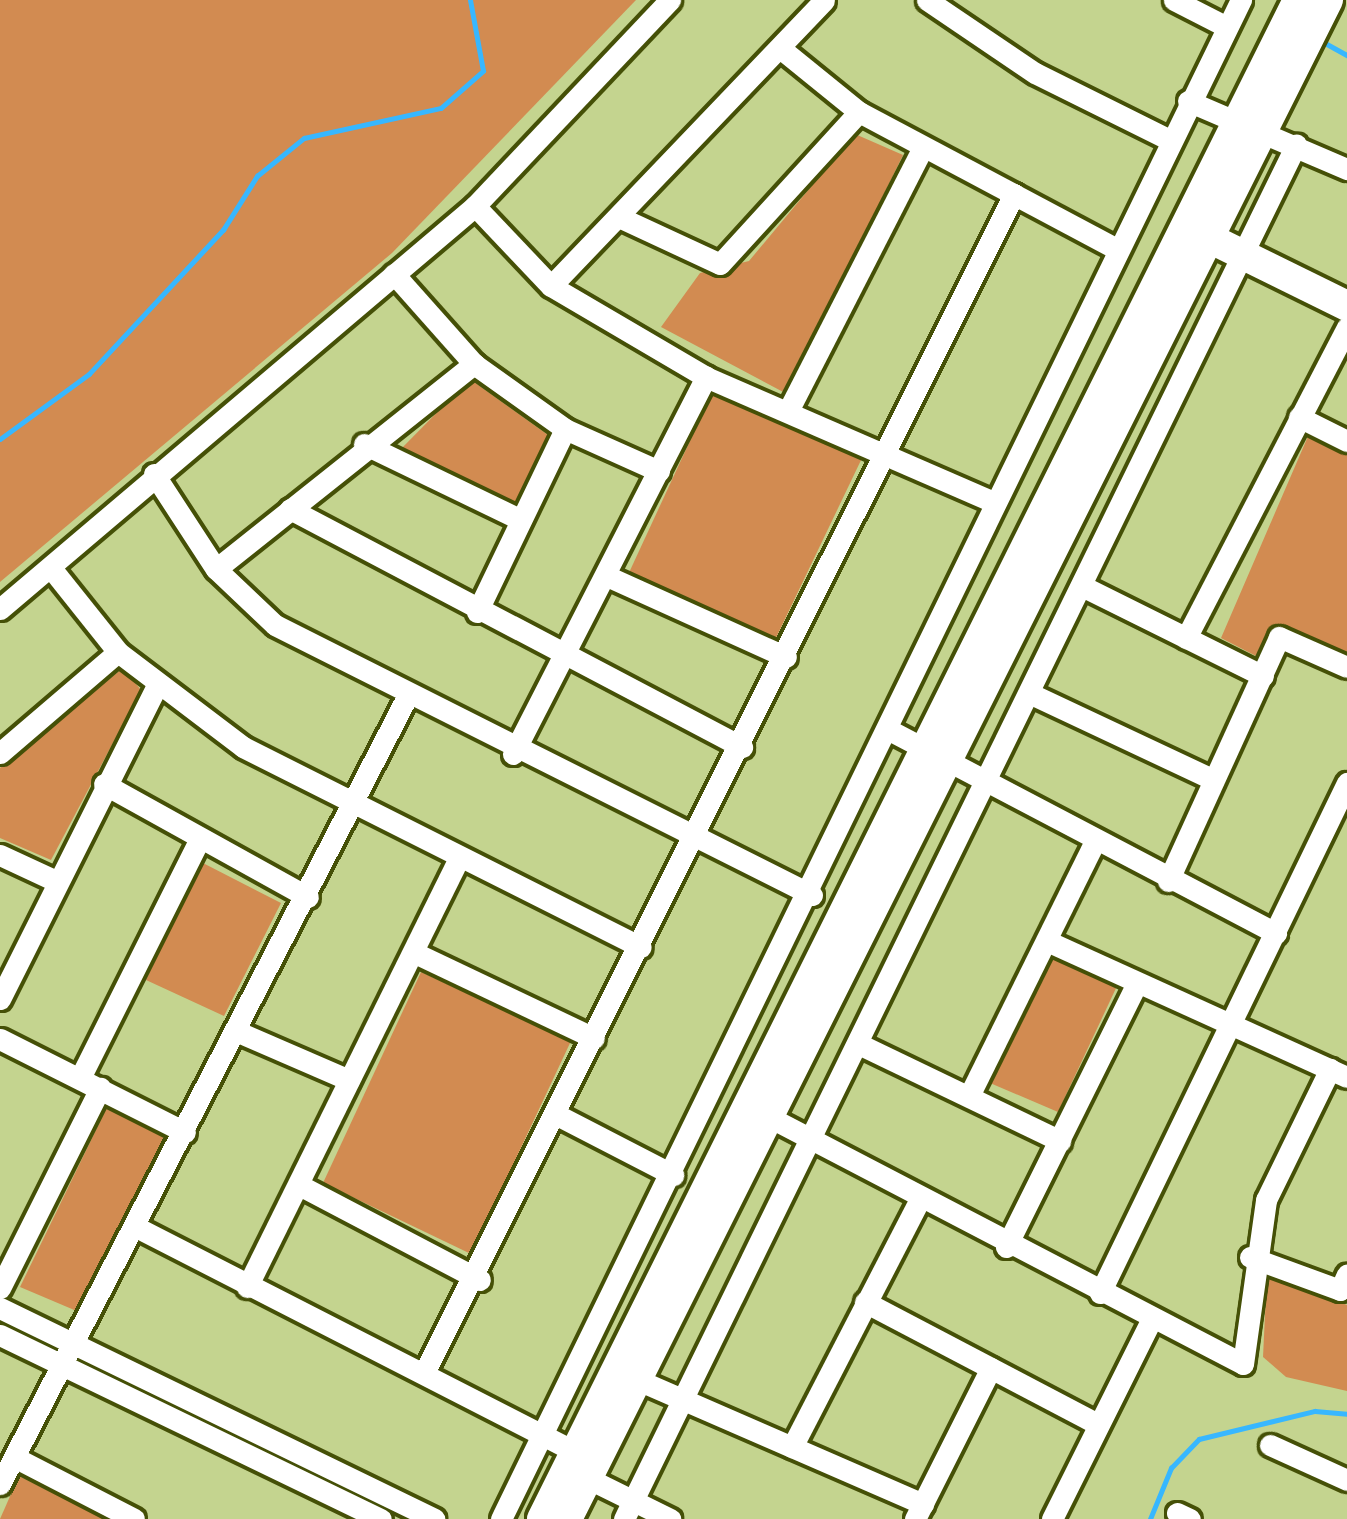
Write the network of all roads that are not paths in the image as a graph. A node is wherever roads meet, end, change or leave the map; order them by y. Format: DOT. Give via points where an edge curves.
graph roads {
  1 [pos="670,0"];
  2 [pos="824,0"];
  3 [pos="927,0"];
  4 [pos="1174,0"];
  5 [pos="1241,0"];
  6 [pos="1298,0"];
  7 [pos="1328,0"];
  8 [pos="1227,27"];
  9 [pos="1295,39"];
  10 [pos="780,48"];
  11 [pos="1188,101"];
  12 [pos="859,112"];
  13 [pos="1249,129"];
  14 [pos="1168,139"];
  15 [pos="1296,145"];
  16 [pos="922,149"];
  17 [pos="1347,169"];
  18 [pos="1014,194"];
  19 [pos="476,206"];
  20 [pos="621,218"];
  21 [pos="1211,238"];
  22 [pos="1113,247"];
  23 [pos="1241,255"];
  24 [pos="394,274"];
  25 [pos="551,286"];
  26 [pos="1347,306"];
  27 [pos="1347,327"];
  28 [pos="474,364"];
  29 [pos="706,377"];
  30 [pos="788,411"];
  31 [pos="1299,417"];
  32 [pos="565,429"];
  33 [pos="1347,441"];
  34 [pos="364,443"];
  35 [pos="885,449"];
  36 [pos="659,471"];
  37 [pos="154,474"];
  38 [pos="989,500"];
  39 [pos="290,509"];
  40 [pos="521,520"];
  41 [pos="51,568"];
  42 [pos="216,569"];
  43 [pos="609,577"];
  44 [pos="1082,586"];
  45 [pos="0,609"];
  46 [pos="477,612"];
  47 [pos="1186,638"];
  48 [pos="118,652"];
  49 [pos="567,657"];
  50 [pos="786,657"];
  51 [pos="1347,667"];
  52 [pos="1263,676"];
  53 [pos="158,686"];
  54 [pos="1029,693"];
  55 [pos="408,695"];
  56 [pos="891,731"];
  57 [pos="742,747"];
  58 [pos="938,752"];
  59 [pos="0,753"];
  60 [pos="513,754"];
  61 [pos="1214,780"];
  62 [pos="1347,783"];
  63 [pos="104,784"];
  64 [pos="983,788"];
  65 [pos="350,803"];
  66 [pos="693,837"];
  67 [pos="200,838"];
  68 [pos="1094,844"];
  69 [pos="0,854"];
  70 [pos="459,858"];
  71 [pos="56,881"];
  72 [pos="1168,881"];
  73 [pos="812,895"];
  74 [pos="308,897"];
  75 [pos="1276,933"];
  76 [pos="1047,941"];
  77 [pos="640,947"];
  78 [pos="415,953"];
  79 [pos="6,970"];
  80 [pos="1137,983"];
  81 [pos="0,999"];
  82 [pos="1231,1029"];
  83 [pos="236,1030"];
  84 [pos="594,1038"];
  85 [pos="0,1039"];
  86 [pos="863,1046"];
  87 [pos="1338,1073"];
  88 [pos="349,1080"];
  89 [pos="90,1083"];
  90 [pos="969,1096"];
  91 [pos="707,1109"];
  92 [pos="757,1114"];
  93 [pos="557,1115"];
  94 [pos="185,1132"];
  95 [pos="1060,1141"];
  96 [pos="814,1149"];
  97 [pos="674,1175"];
  98 [pos="301,1186"];
  99 [pos="919,1201"];
  100 [pos="136,1227"];
  101 [pos="1006,1247"];
  102 [pos="1250,1257"];
  103 [pos="1347,1274"];
  104 [pos="480,1280"];
  105 [pos="247,1287"];
  106 [pos="0,1288"];
  107 [pos="1100,1293"];
  108 [pos="865,1302"];
  109 [pos="0,1308"];
  110 [pos="1152,1318"];
  111 [pos="0,1335"];
  112 [pos="71,1338"];
  113 [pos="60,1360"];
  114 [pos="991,1368"];
  115 [pos="426,1369"];
  116 [pos="638,1380"];
  117 [pos="684,1401"];
  118 [pos="1096,1424"];
  119 [pos="541,1433"];
  120 [pos="1270,1445"];
  121 [pos="792,1447"];
  122 [pos="14,1457"];
  123 [pos="576,1466"];
  124 [pos="348,1476"];
  125 [pos="1347,1480"];
  126 [pos="0,1484"];
  127 [pos="336,1496"];
  128 [pos="628,1510"];
  129 [pos="919,1511"];
  130 [pos="134,1519"];
  131 [pos="325,1519"];
  132 [pos="381,1519"];
  133 [pos="434,1519"];
  134 [pos="501,1519"];
  135 [pos="542,1519"];
  136 [pos="567,1519"];
  137 [pos="670,1519"];
  138 [pos="1052,1519"];
  1 -- 19 [label="street"];
  2 -- 10 [label="street"];
  3 -- 14 [label="street" via="1035,73"];
  4 -- 8 [label="street"];
  5 -- 8 [label="street"];
  6 -- 9 [label="main road"];
  7 -- 9 [label="main road"];
  8 -- 11 [label="street"];
  9 -- 13 [label="main road"];
  10 -- 12 [label="street"];
  10 -- 20 [label="street"];
  11 -- 13 [label="street"];
  11 -- 14 [label="street"];
  12 -- 16 [label="street"];
  12 -- 20 [label="street" via="720,264"];
  13 -- 15 [label="street"];
  13 -- 21 [label="main road"];
  13 -- 58 [label="main road"];
  14 -- 22 [label="street"];
  15 -- 17 [label="street"];
  15 -- 23 [label="street"];
  16 -- 18 [label="street"];
  16 -- 30 [label="street"];
  18 -- 22 [label="street"];
  18 -- 35 [label="street"];
  19 -- 24 [label="street"];
  19 -- 25 [label="street"];
  20 -- 25 [label="street"];
  21 -- 23 [label="main road"];
  21 -- 58 [label="main road"];
  22 -- 38 [label="street"];
  23 -- 26 [label="main road"];
  23 -- 44 [label="street"];
  24 -- 28 [label="street"];
  24 -- 37 [label="street"];
  25 -- 29 [label="street"];
  27 -- 31 [label="street"];
  28 -- 32 [label="street"];
  28 -- 34 [label="street"];
  29 -- 30 [label="street"];
  29 -- 36 [label="street"];
  30 -- 35 [label="street"];
  31 -- 33 [label="street"];
  31 -- 47 [label="street"];
  32 -- 36 [label="street"];
  32 -- 40 [label="street"];
  34 -- 39 [label="street"];
  34 -- 40 [label="street"];
  35 -- 38 [label="street"];
  35 -- 50 [label="street"];
  36 -- 43 [label="street"];
  37 -- 41 [label="street"];
  37 -- 42 [label="street"];
  38 -- 56 [label="street"];
  39 -- 42 [label="street"];
  39 -- 46 [label="street"];
  40 -- 46 [label="street"];
  41 -- 45 [label="street"];
  41 -- 48 [label="street"];
  42 -- 55 [label="street" via="275,625"];
  43 -- 49 [label="street"];
  43 -- 50 [label="street"];
  44 -- 47 [label="street"];
  44 -- 54 [label="street"];
  46 -- 49 [label="street"];
  47 -- 52 [label="street"];
  48 -- 53 [label="street"];
  48 -- 59 [label="street"];
  49 -- 57 [label="street"];
  49 -- 60 [label="street"];
  50 -- 57 [label="street"];
  51 -- 52 [label="street" via="1279,637"];
  52 -- 61 [label="street"];
  53 -- 63 [label="street"];
  53 -- 65 [label="street"];
  54 -- 61 [label="street"];
  54 -- 64 [label="street"];
  55 -- 60 [label="street"];
  55 -- 65 [label="street"];
  56 -- 58 [label="street"];
  56 -- 73 [label="street"];
  57 -- 66 [label="street"];
  58 -- 64 [label="street"];
  58 -- 92 [label="main road"];
  60 -- 66 [label="street"];
  61 -- 72 [label="street"];
  62 -- 75 [label="street"];
  63 -- 67 [label="street"];
  63 -- 71 [label="street"];
  64 -- 68 [label="street"];
  64 -- 86 [label="street"];
  65 -- 70 [label="street"];
  65 -- 74 [label="street"];
  66 -- 73 [label="street"];
  66 -- 77 [label="street"];
  67 -- 74 [label="street"];
  67 -- 89 [label="street"];
  68 -- 72 [label="street"];
  68 -- 76 [label="street"];
  69 -- 71 [label="street"];
  70 -- 77 [label="street"];
  70 -- 78 [label="street"];
  71 -- 79 [label="street"];
  72 -- 75 [label="street"];
  73 -- 91 [label="street"];
  74 -- 83 [label="street"];
  75 -- 82 [label="street"];
  76 -- 80 [label="street"];
  76 -- 90 [label="street"];
  77 -- 84 [label="street"];
  78 -- 84 [label="street"];
  78 -- 88 [label="street"];
  79 -- 81 [label="street"];
  80 -- 82 [label="street"];
  80 -- 95 [label="street"];
  82 -- 87 [label="street"];
  82 -- 107 [label="street"];
  83 -- 88 [label="street"];
  83 -- 94 [label="street"];
  84 -- 93 [label="street"];
  85 -- 89 [label="street"];
  86 -- 90 [label="street"];
  86 -- 96 [label="street"];
  87 -- 102 [label="street"];
  88 -- 98 [label="street"];
  89 -- 94 [label="street"];
  89 -- 106 [label="street"];
  90 -- 95 [label="street"];
  91 -- 92 [label="street"];
  91 -- 97 [label="street"];
  92 -- 96 [label="street"];
  92 -- 116 [label="main road"];
  92 -- 123 [label="main road"];
  93 -- 97 [label="street"];
  93 -- 104 [label="street"];
  94 -- 100 [label="street"];
  95 -- 101 [label="street"];
  96 -- 99 [label="street"];
  96 -- 117 [label="street"];
  97 -- 119 [label="street"];
  98 -- 104 [label="street"];
  98 -- 105 [label="street"];
  99 -- 101 [label="street"];
  99 -- 108 [label="street"];
  100 -- 105 [label="street"];
  100 -- 112 [label="street"];
  101 -- 107 [label="street"];
  102 -- 103 [label="street" via="1340,1290"];
  102 -- 110 [label="street" via="1243,1364"];
  104 -- 115 [label="street"];
  105 -- 115 [label="street"];
  107 -- 110 [label="street"];
  108 -- 114 [label="street"];
  108 -- 121 [label="street"];
  109 -- 112 [label="street"];
  110 -- 118 [label="street"];
  111 -- 113 [label="street"];
  112 -- 113 [label="street"];
  112 -- 124 [label="street"];
  113 -- 122 [label="street"];
  113 -- 127 [label="street"];
  114 -- 118 [label="street"];
  114 -- 129 [label="street"];
  115 -- 119 [label="street"];
  116 -- 117 [label="street"];
  116 -- 123 [label="main road"];
  117 -- 121 [label="street"];
  117 -- 128 [label="street"];
  118 -- 138 [label="street"];
  119 -- 123 [label="street"];
  119 -- 134 [label="street"];
  120 -- 125 [label="street"];
  121 -- 129 [label="street"];
  122 -- 126 [label="street"];
  122 -- 130 [label="street"];
  123 -- 128 [label="street"];
  123 -- 135 [label="main road"];
  123 -- 136 [label="main road"];
  124 -- 127 [label="street"];
  124 -- 133 [label="street"];
  127 -- 131 [label="street"];
  127 -- 132 [label="street"];
  128 -- 137 [label="street"];
}
